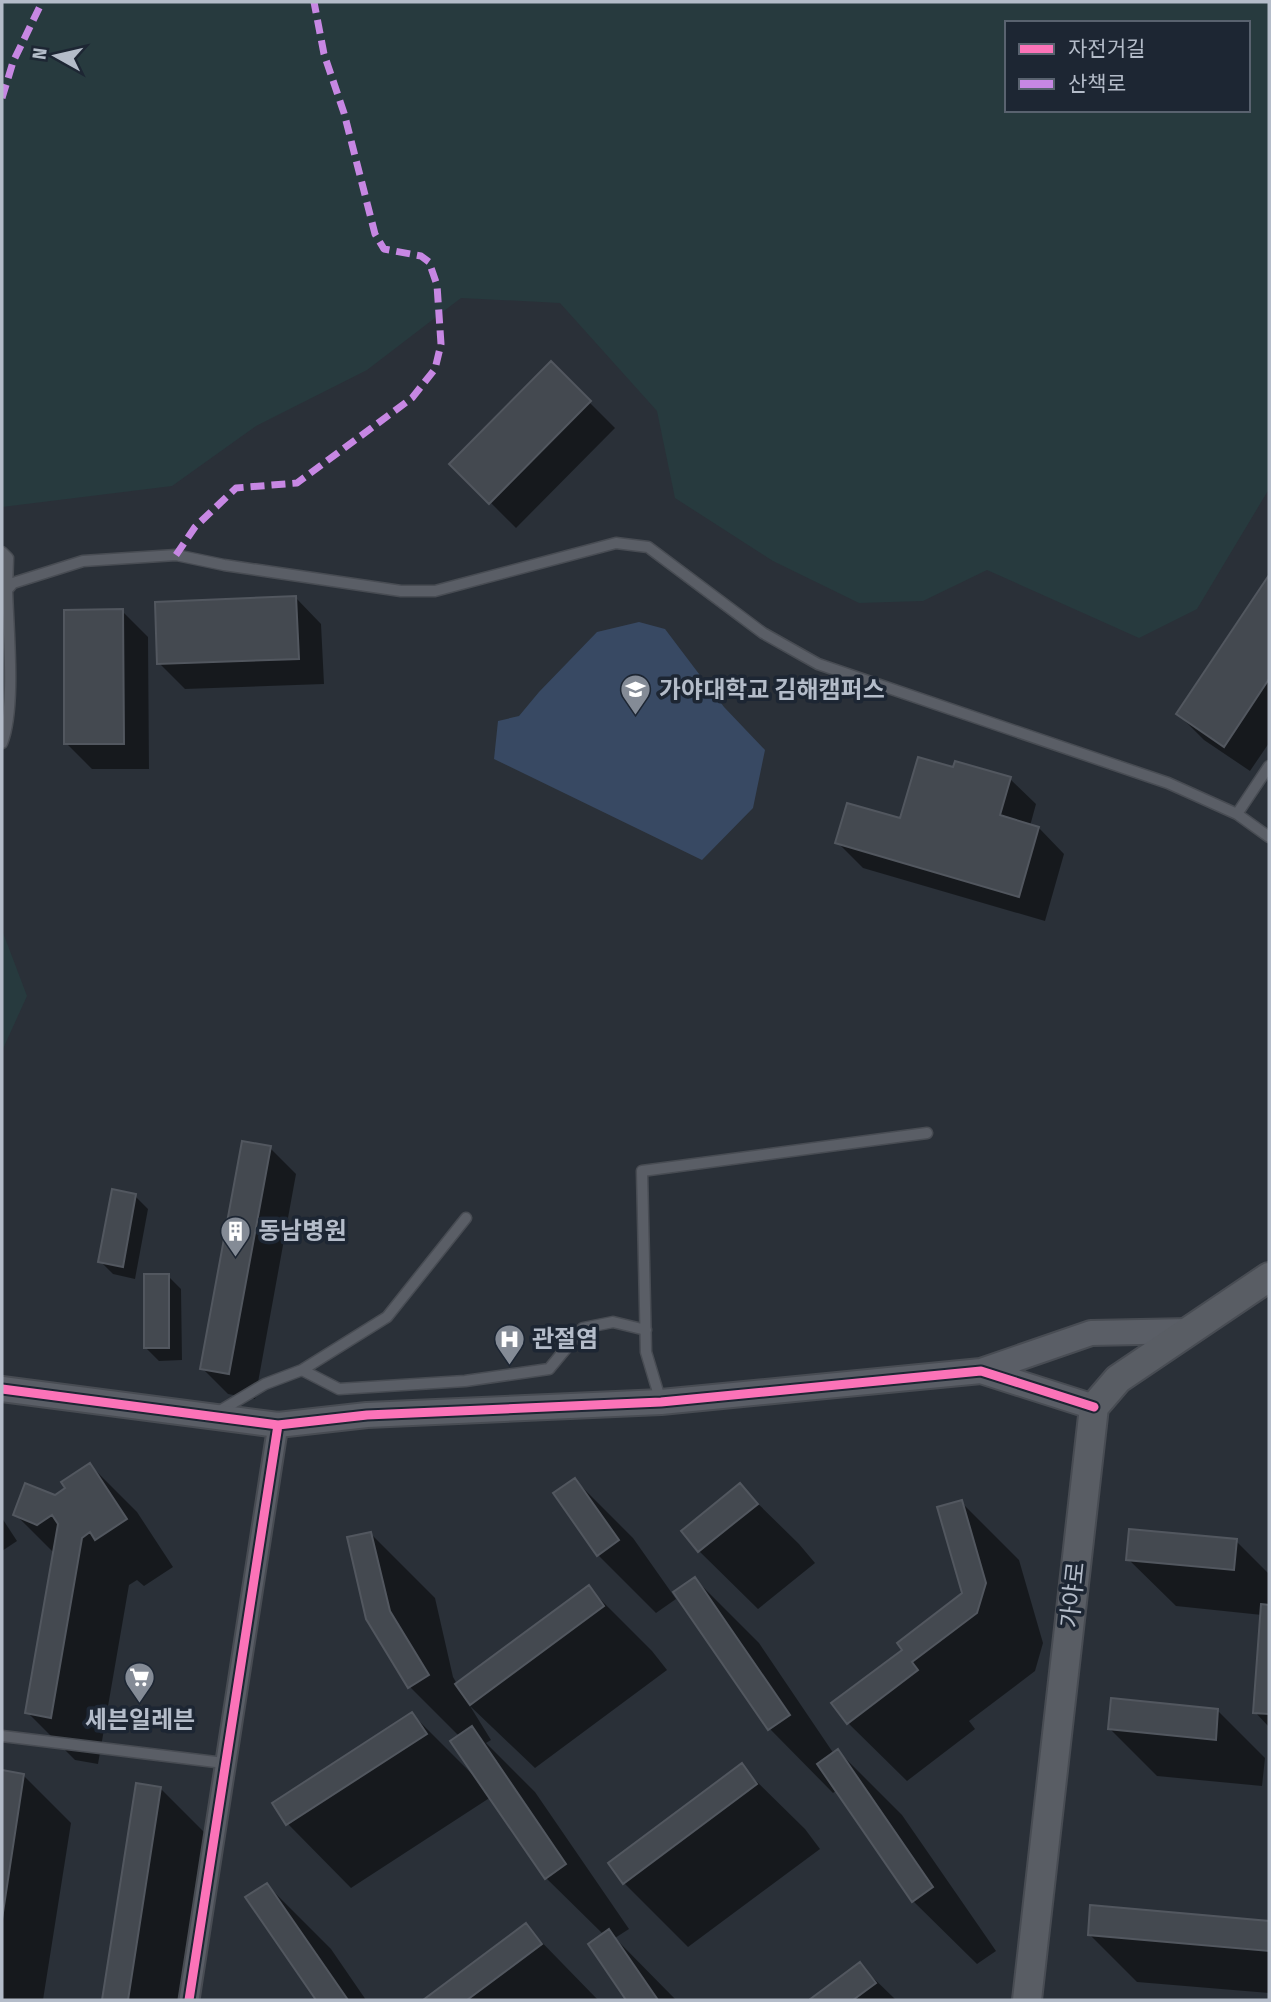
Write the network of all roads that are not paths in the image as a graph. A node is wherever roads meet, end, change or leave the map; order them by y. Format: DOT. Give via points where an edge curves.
graph roads {
  1 [pos="2,552"];
  2 [pos="7,590"];
  3 [pos="2,743"];
  4 [pos="1269,766"];
  5 [pos="1237,814"];
  6 [pos="1269,837"];
  7 [pos="927,1133"];
  8 [pos="466,1218"];
  9 [pos="1269,1277"];
  10 [pos="646,1330"];
  11 [pos="1189,1331"];
  12 [pos="302,1370"];
  13 [pos="981,1371"];
  14 [pos="2,1389"];
  15 [pos="661,1402"];
  16 [pos="1094,1407"];
  17 [pos="209,1416"];
  18 [pos="278,1425"];
  19 [pos="2,1736"];
  20 [pos="225,1763"];
  21 [pos="189,2000"];
  22 [pos="1027,2000"];
  1 -- 2 [label="lane" via="8,558"];
  2 -- 3 [label="lane" via="8,712"];
  2 -- 5 [label="lane" via="13,583 83,561 176,555 401,591 435,591 616,543 648,547 763,633 818,664 1168,783"];
  4 -- 5 [label="lane"];
  5 -- 6 [label="lane"];
  7 -- 10 [label="lane" via="642,1171"];
  8 -- 12 [label="lane" via="387,1317"];
  9 -- 11 [label="main road"];
  10 -- 12 [label="lane" via="614,1322 583,1328 549,1370 465,1381 339,1390"];
  10 -- 15 [label="lane" via="646,1352"];
  11 -- 13 [label="street" via="1091,1333"];
  11 -- 16 [label="main road" via="1118,1378"];
  12 -- 17 [label="lane" via="265,1384"];
  13 -- 15 [label="street"];
  13 -- 16 [label="street"];
  14 -- 17 [label="street"];
  15 -- 18 [label="street" via="367,1415"];
  16 -- 22 [label="main road, 가야로"];
  17 -- 18 [label="street"];
  18 -- 20 [label="street"];
  19 -- 20 [label="lane"];
  20 -- 21 [label="street"];
}
